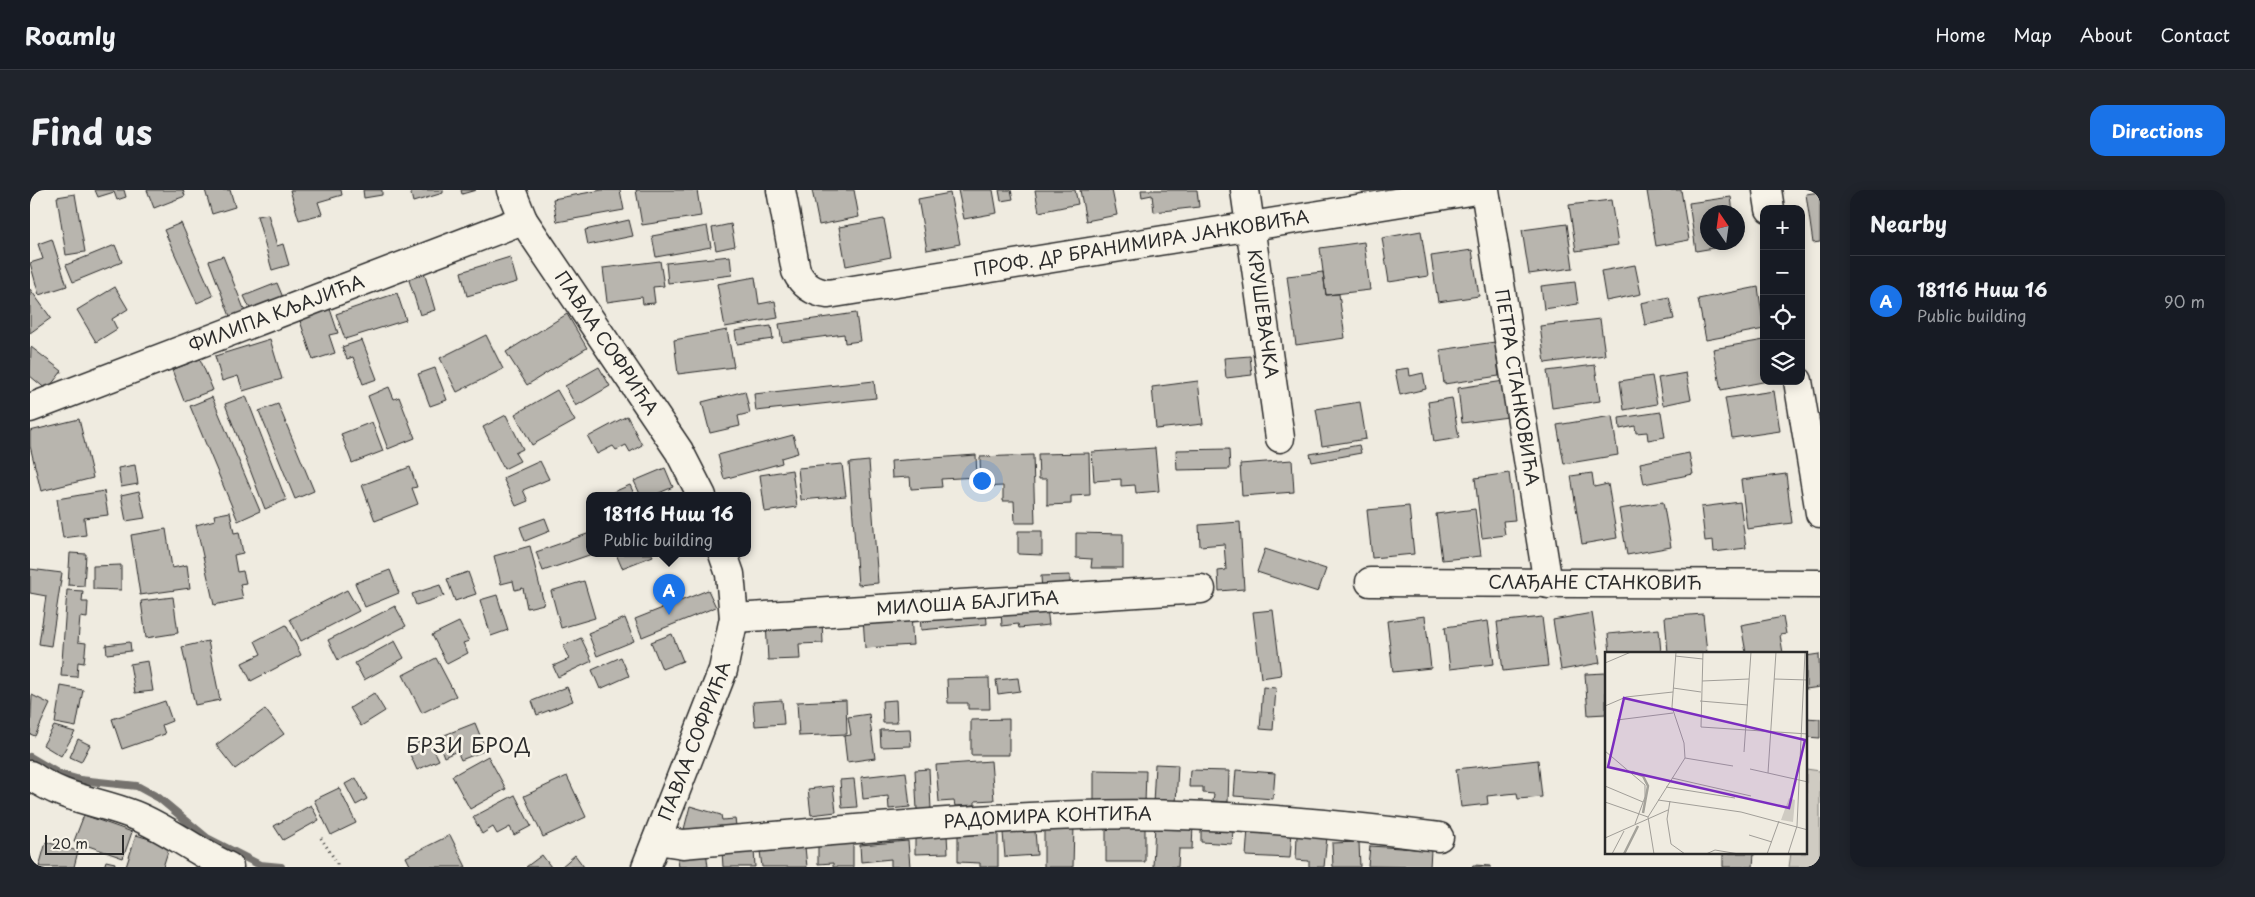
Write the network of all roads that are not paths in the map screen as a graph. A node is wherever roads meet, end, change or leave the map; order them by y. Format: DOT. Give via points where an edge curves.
graph roads {
  1 [pos="511,190"];
  2 [pos="781,190"];
  3 [pos="1245,190"];
  4 [pos="1476,190"];
  5 [pos="1485,190"];
  6 [pos="1767,190"];
  7 [pos="1769,205"];
  8 [pos="523,220"];
  9 [pos="1251,227"];
  10 [pos="1799,385"];
  11 [pos="30,408"];
  12 [pos="1280,438"];
  13 [pos="700,492"];
  14 [pos="1820,513"];
  15 [pos="724,557"];
  16 [pos="1370,582"];
  17 [pos="1548,584"];
  18 [pos="1820,584"];
  19 [pos="1201,589"];
  20 [pos="734,618"];
  21 [pos="30,775"];
  22 [pos="1439,836"];
  23 [pos="657,840"];
  24 [pos="229,867"];
  25 [pos="646,867"];
  1 -- 8 [label="street, ПАВЛА СОФРИЋА"];
  2 -- 9 [label="street, ПРОФ. ДР БРАНИМИРА ЈАНКОВИЋА" via="796,271 808,287 828,294"];
  3 -- 9 [label="street, КРУШЕВАЧКА"];
  4 -- 9 [label="street, ПРОФ. ДР БРАНИМИРА ЈАНКОВИЋА"];
  5 -- 17 [label="street, ПЕТРА СТАНКОВИЋА"];
  6 -- 7 [label="street"];
  8 -- 11 [label="street, ФИЛИПА КЉАЈИЋА"];
  8 -- 13 [label="street, ПАВЛА СОФРИЋА" via="679,451"];
  9 -- 12 [label="street, КРУШЕВАЧКА"];
  10 -- 14 [label="street"];
  15 -- 20 [label="street, ПАВЛА СОФРИЋА" via="730,574"];
  16 -- 17 [label="street, СЛАЂАНЕ СТАНКОВИЋ"];
  17 -- 18 [label="street, СЛАЂАНЕ СТАНКОВИЋ"];
  19 -- 20 [label="street, МИЛОША БАЈГИЋА"];
  20 -- 23 [label="street, ПАВЛА СОФРИЋА" via="723,670"];
  21 -- 24 [label="street" via="70,797 134,815"];
  22 -- 23 [label="street, РАДОМИРА КОНТИЋА" via="1238,817 1082,815 683,844"];
  23 -- 25 [label="street, ПАВЛА СОФРИЋА"];
}
